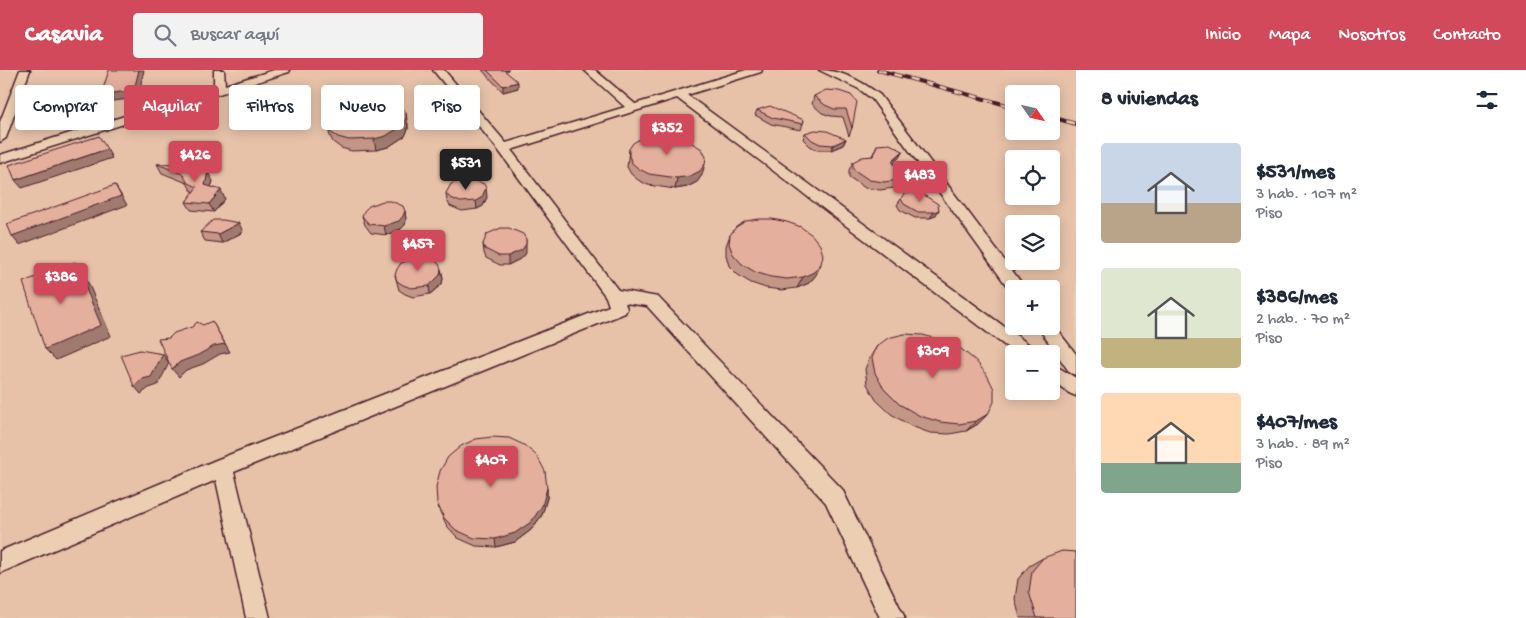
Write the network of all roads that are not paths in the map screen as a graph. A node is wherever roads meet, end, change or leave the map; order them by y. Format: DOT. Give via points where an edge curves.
graph roads {
  1 [pos="25,70"];
  2 [pos="219,70"];
  3 [pos="438,70"];
  4 [pos="589,70"];
  5 [pos="757,70"];
  6 [pos="824,70"];
  7 [pos="277,71"];
  8 [pos="246,76"];
  9 [pos="220,90"];
  10 [pos="678,94"];
  11 [pos="633,108"];
  12 [pos="0,138"];
  13 [pos="503,148"];
  14 [pos="0,159"];
  15 [pos="1011,280"];
  16 [pos="613,295"];
  17 [pos="1052,335"];
  18 [pos="1017,345"];
  19 [pos="1076,368"];
  20 [pos="1060,376"];
  21 [pos="1076,388"];
  22 [pos="223,468"];
  23 [pos="0,562"];
  24 [pos="258,618"];
  25 [pos="893,618"];
  1 -- 12 [label="street"];
  2 -- 9 [label="street"];
  3 -- 13 [label="street"];
  4 -- 11 [label="street"];
  5 -- 10 [label="street"];
  6 -- 15 [label="street" via="863,87 876,97"];
  7 -- 8 [label="street"];
  8 -- 9 [label="street"];
  9 -- 14 [label="street"];
  10 -- 11 [label="street"];
  10 -- 18 [label="street"];
  11 -- 13 [label="street"];
  13 -- 16 [label="street"];
  16 -- 22 [label="street" via="619,309"];
  16 -- 25 [label="street" via="652,301 834,496"];
  17 -- 19 [label="street"];
  20 -- 21 [label="street"];
  22 -- 23 [label="street"];
  22 -- 24 [label="street"];
}
